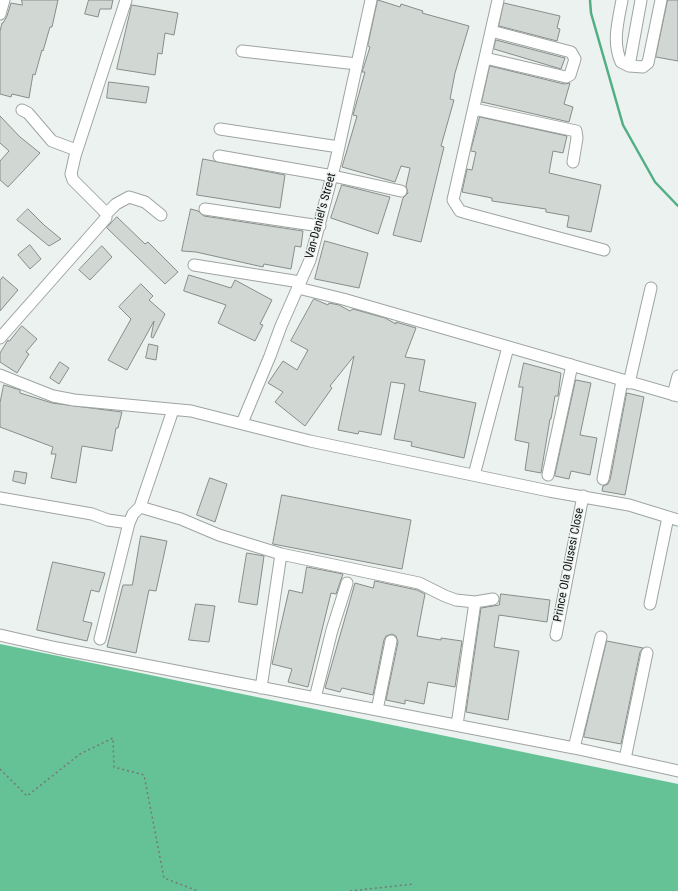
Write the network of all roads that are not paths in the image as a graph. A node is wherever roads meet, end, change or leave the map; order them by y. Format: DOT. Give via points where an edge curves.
graph roads {
  1 [pos="4,0"];
  2 [pos="126,0"];
  3 [pos="371,0"];
  4 [pos="498,0"];
  5 [pos="622,0"];
  6 [pos="640,0"];
  7 [pos="661,0"];
  8 [pos="0,14"];
  9 [pos="491,30"];
  10 [pos="242,51"];
  11 [pos="485,58"];
  12 [pos="357,64"];
  13 [pos="629,66"];
  14 [pos="474,109"];
  15 [pos="22,110"];
  16 [pos="220,129"];
  17 [pos="339,147"];
  18 [pos="76,150"];
  19 [pos="219,156"];
  20 [pos="573,162"];
  21 [pos="333,176"];
  22 [pos="402,191"];
  23 [pos="205,209"];
  24 [pos="106,214"];
  25 [pos="161,215"];
  26 [pos="320,226"];
  27 [pos="604,250"];
  28 [pos="194,265"];
  29 [pos="299,285"];
  30 [pos="651,288"];
  31 [pos="0,338"];
  32 [pos="508,347"];
  33 [pos="572,365"];
  34 [pos="0,375"];
  35 [pos="678,376"];
  36 [pos="626,382"];
  37 [pos="676,395"];
  38 [pos="173,410"];
  39 [pos="242,423"];
  40 [pos="474,475"];
  41 [pos="548,475"];
  42 [pos="602,479"];
  43 [pos="583,496"];
  44 [pos="0,498"];
  45 [pos="140,507"];
  46 [pos="673,519"];
  47 [pos="129,522"];
  48 [pos="281,554"];
  49 [pos="348,583"];
  50 [pos="493,599"];
  51 [pos="475,602"];
  52 [pos="650,604"];
  53 [pos="556,634"];
  54 [pos="0,635"];
  55 [pos="601,637"];
  56 [pos="100,639"];
  57 [pos="391,641"];
  58 [pos="648,653"];
  59 [pos="262,688"];
  60 [pos="315,698"];
  61 [pos="376,710"];
  62 [pos="457,725"];
  63 [pos="574,748"];
  64 [pos="625,759"];
  65 [pos="678,771"];
  1 -- 8 [label="street"];
  2 -- 18 [label="street"];
  3 -- 12 [label="street, Van-Daniel’s Street"];
  4 -- 9 [label="street"];
  5 -- 13 [label="street" via="615,36 621,62"];
  6 -- 13 [label="street"];
  7 -- 13 [label="street" via="648,63 643,67"];
  9 -- 11 [label="street"];
  9 -- 11 [label="street" via="571,52 575,59 570,75 566,77"];
  10 -- 12 [label="street"];
  11 -- 14 [label="street"];
  12 -- 17 [label="street, Van-Daniel’s Street"];
  14 -- 20 [label="street" via="576,131"];
  14 -- 27 [label="street" via="453,200 460,211"];
  15 -- 18 [label="street" via="28,113 52,141"];
  16 -- 17 [label="street"];
  17 -- 21 [label="street, Van-Daniel’s Street"];
  18 -- 24 [label="street" via="71,174 73,180"];
  19 -- 21 [label="street"];
  21 -- 22 [label="street"];
  21 -- 26 [label="street, Van-Daniel’s Street"];
  23 -- 26 [label="street"];
  24 -- 25 [label="street" via="122,199 129,197 146,202"];
  24 -- 31 [label="street" via="103,223"];
  26 -- 29 [label="street, Van-Daniel’s Street"];
  28 -- 29 [label="street"];
  29 -- 32 [label="street"];
  29 -- 39 [label="street, Van-Daniel’s Street"];
  30 -- 36 [label="street"];
  32 -- 33 [label="street"];
  32 -- 40 [label="street"];
  33 -- 36 [label="street"];
  33 -- 41 [label="street"];
  34 -- 38 [label="street" via="53,396"];
  35 -- 37 [label="street"];
  36 -- 37 [label="street"];
  36 -- 42 [label="street"];
  38 -- 39 [label="street" via="191,411"];
  38 -- 45 [label="street"];
  39 -- 40 [label="street" via="310,441"];
  40 -- 43 [label="street"];
  43 -- 46 [label="street" via="629,505"];
  43 -- 53 [label="street, Prince Ola Olusesi Close"];
  44 -- 47 [label="street"];
  45 -- 47 [label="street"];
  45 -- 48 [label="street"];
  46 -- 52 [label="street"];
  47 -- 56 [label="street"];
  48 -- 51 [label="street" via="419,583 456,600"];
  48 -- 59 [label="street"];
  49 -- 60 [label="street" via="332,630"];
  50 -- 51 [label="street"];
  51 -- 62 [label="street"];
  54 -- 59 [label="street"];
  55 -- 63 [label="street"];
  57 -- 61 [label="street"];
  58 -- 64 [label="street"];
  59 -- 60 [label="street"];
  60 -- 61 [label="street"];
  61 -- 62 [label="street"];
  62 -- 63 [label="street"];
  63 -- 64 [label="street"];
  64 -- 65 [label="street"];
}
